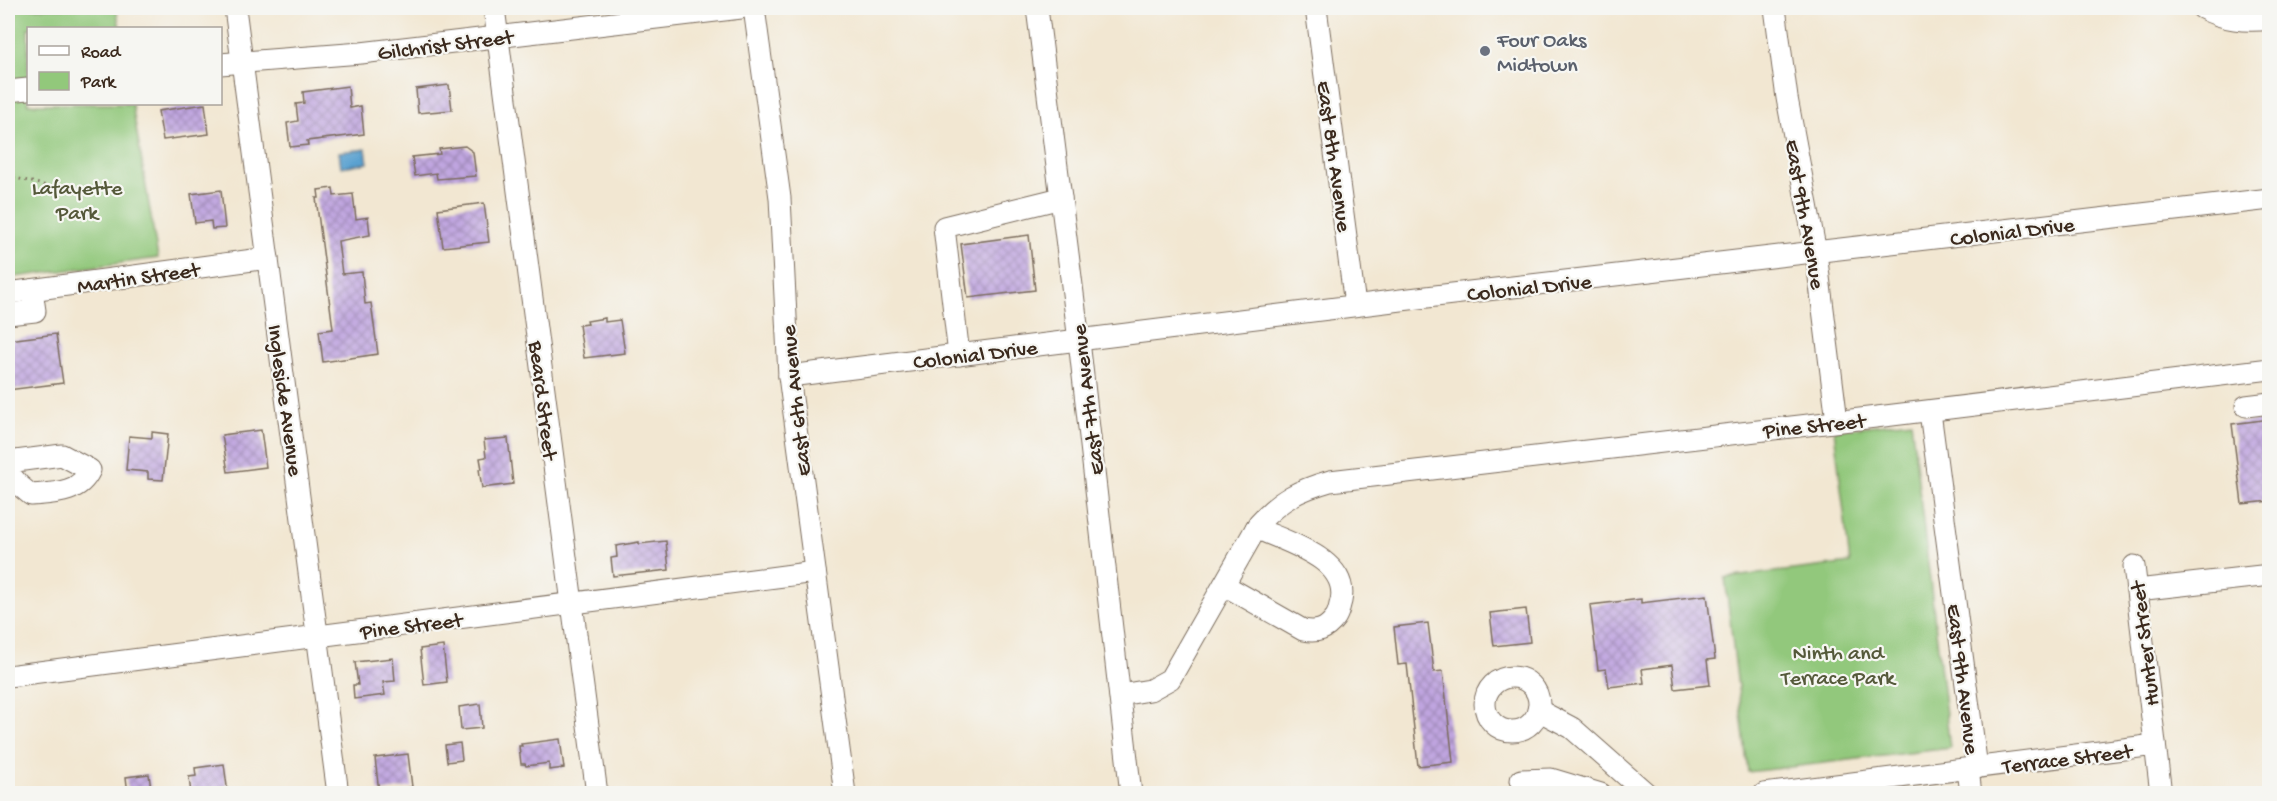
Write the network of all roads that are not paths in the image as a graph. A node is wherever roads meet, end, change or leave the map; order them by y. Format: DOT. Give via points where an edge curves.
graph roads {
  1 [pos="235,8"];
  2 [pos="494,8"];
  3 [pos="741,8"];
  4 [pos="754,8"];
  5 [pos="1037,8"];
  6 [pos="1316,8"];
  7 [pos="1775,8"];
  8 [pos="2202,8"];
  9 [pos="2270,19"];
  10 [pos="497,36"];
  11 [pos="242,61"];
  12 [pos="222,64"];
  13 [pos="27,89"];
  14 [pos="8,91"];
  15 [pos="1061,198"];
  16 [pos="2270,199"];
  17 [pos="1816,253"];
  18 [pos="268,258"];
  19 [pos="32,290"];
  20 [pos="8,293"];
  21 [pos="1355,305"];
  22 [pos="8,314"];
  23 [pos="1079,341"];
  24 [pos="959,355"];
  25 [pos="2270,369"];
  26 [pos="789,376"];
  27 [pos="2270,403"];
  28 [pos="2247,406"];
  29 [pos="1930,412"];
  30 [pos="1837,421"];
  31 [pos="8,462"];
  32 [pos="8,472"];
  33 [pos="1256,528"];
  34 [pos="2134,566"];
  35 [pos="815,572"];
  36 [pos="2270,574"];
  37 [pos="1224,585"];
  38 [pos="2137,590"];
  39 [pos="572,604"];
  40 [pos="318,636"];
  41 [pos="8,676"];
  42 [pos="1120,694"];
  43 [pos="1539,710"];
  44 [pos="2155,745"];
  45 [pos="1972,769"];
  46 [pos="1521,780"];
  47 [pos="338,794"];
  48 [pos="597,794"];
  49 [pos="845,794"];
  50 [pos="1131,794"];
  51 [pos="1601,794"];
  52 [pos="1647,794"];
  53 [pos="1764,794"];
  54 [pos="1971,794"];
  55 [pos="2161,794"];
  1 -- 11 [label="street, Ingleside Avenue"];
  2 -- 10 [label="street, Beard Street"];
  3 -- 10 [label="street, Gilchrist Street"];
  4 -- 26 [label="street, East 6th Avenue" via="780,198"];
  5 -- 15 [label="street, East 7th Avenue"];
  6 -- 21 [label="street, East 8th Avenue"];
  7 -- 17 [label="street, East 9th Avenue" via="1787,98"];
  8 -- 9 [label="street" via="2232,19"];
  10 -- 11 [label="street, Gilchrist Street" via="362,53"];
  10 -- 39 [label="street, Beard Street"];
  11 -- 12 [label="street, Gilchrist Street"];
  11 -- 18 [label="street, Ingleside Avenue"];
  13 -- 14 [label="street"];
  15 -- 23 [label="street, East 7th Avenue"];
  15 -- 24 [label="street" via="944,227"];
  16 -- 17 [label="street, Colonial Drive"];
  17 -- 21 [label="street, Colonial Drive"];
  17 -- 30 [label="street, East 9th Avenue"];
  18 -- 19 [label="street, Martin Street"];
  18 -- 40 [label="street, Ingleside Avenue"];
  19 -- 20 [label="street, Martin Street"];
  19 -- 22 [label="street" via="34,311"];
  21 -- 23 [label="street, Colonial Drive"];
  23 -- 24 [label="street, Colonial Drive"];
  23 -- 42 [label="street, East 7th Avenue"];
  24 -- 26 [label="street, Colonial Drive"];
  25 -- 29 [label="street, Pine Street"];
  26 -- 35 [label="street, East 6th Avenue"];
  27 -- 28 [label="street"];
  29 -- 30 [label="street, Pine Street"];
  29 -- 45 [label="street, East 9th Avenue"];
  30 -- 33 [label="street, Pine Street" via="1330,481 1302,489 1275,506"];
  31 -- 32 [label="street" via="62,455 90,470 81,484 73,488 31,495"];
  33 -- 37 [label="street, Pine Street"];
  33 -- 37 [label="street" via="1330,565 1343,592 1338,614 1328,627 1314,632 1303,630"];
  34 -- 38 [label="street, Hunter Street"];
  35 -- 39 [label="street, Pine Street"];
  35 -- 49 [label="street, East 6th Avenue"];
  36 -- 38 [label="street"];
  37 -- 42 [label="street, Pine Street" via="1170,679 1150,690"];
  38 -- 44 [label="street, Hunter Street"];
  39 -- 40 [label="street, Pine Street"];
  39 -- 48 [label="street, Beard Street"];
  40 -- 41 [label="street, Pine Street"];
  40 -- 47 [label="street, Ingleside Avenue"];
  42 -- 50 [label="street, East 7th Avenue"];
  43 -- 52 [label="street" via="1572,728"];
  44 -- 45 [label="street, Terrace Street"];
  44 -- 55 [label="street, Hunter Street"];
  45 -- 53 [label="street, Terrace Street"];
  45 -- 54 [label="street, East 9th Avenue"];
  46 -- 51 [label="street" via="1551,778"];
}
